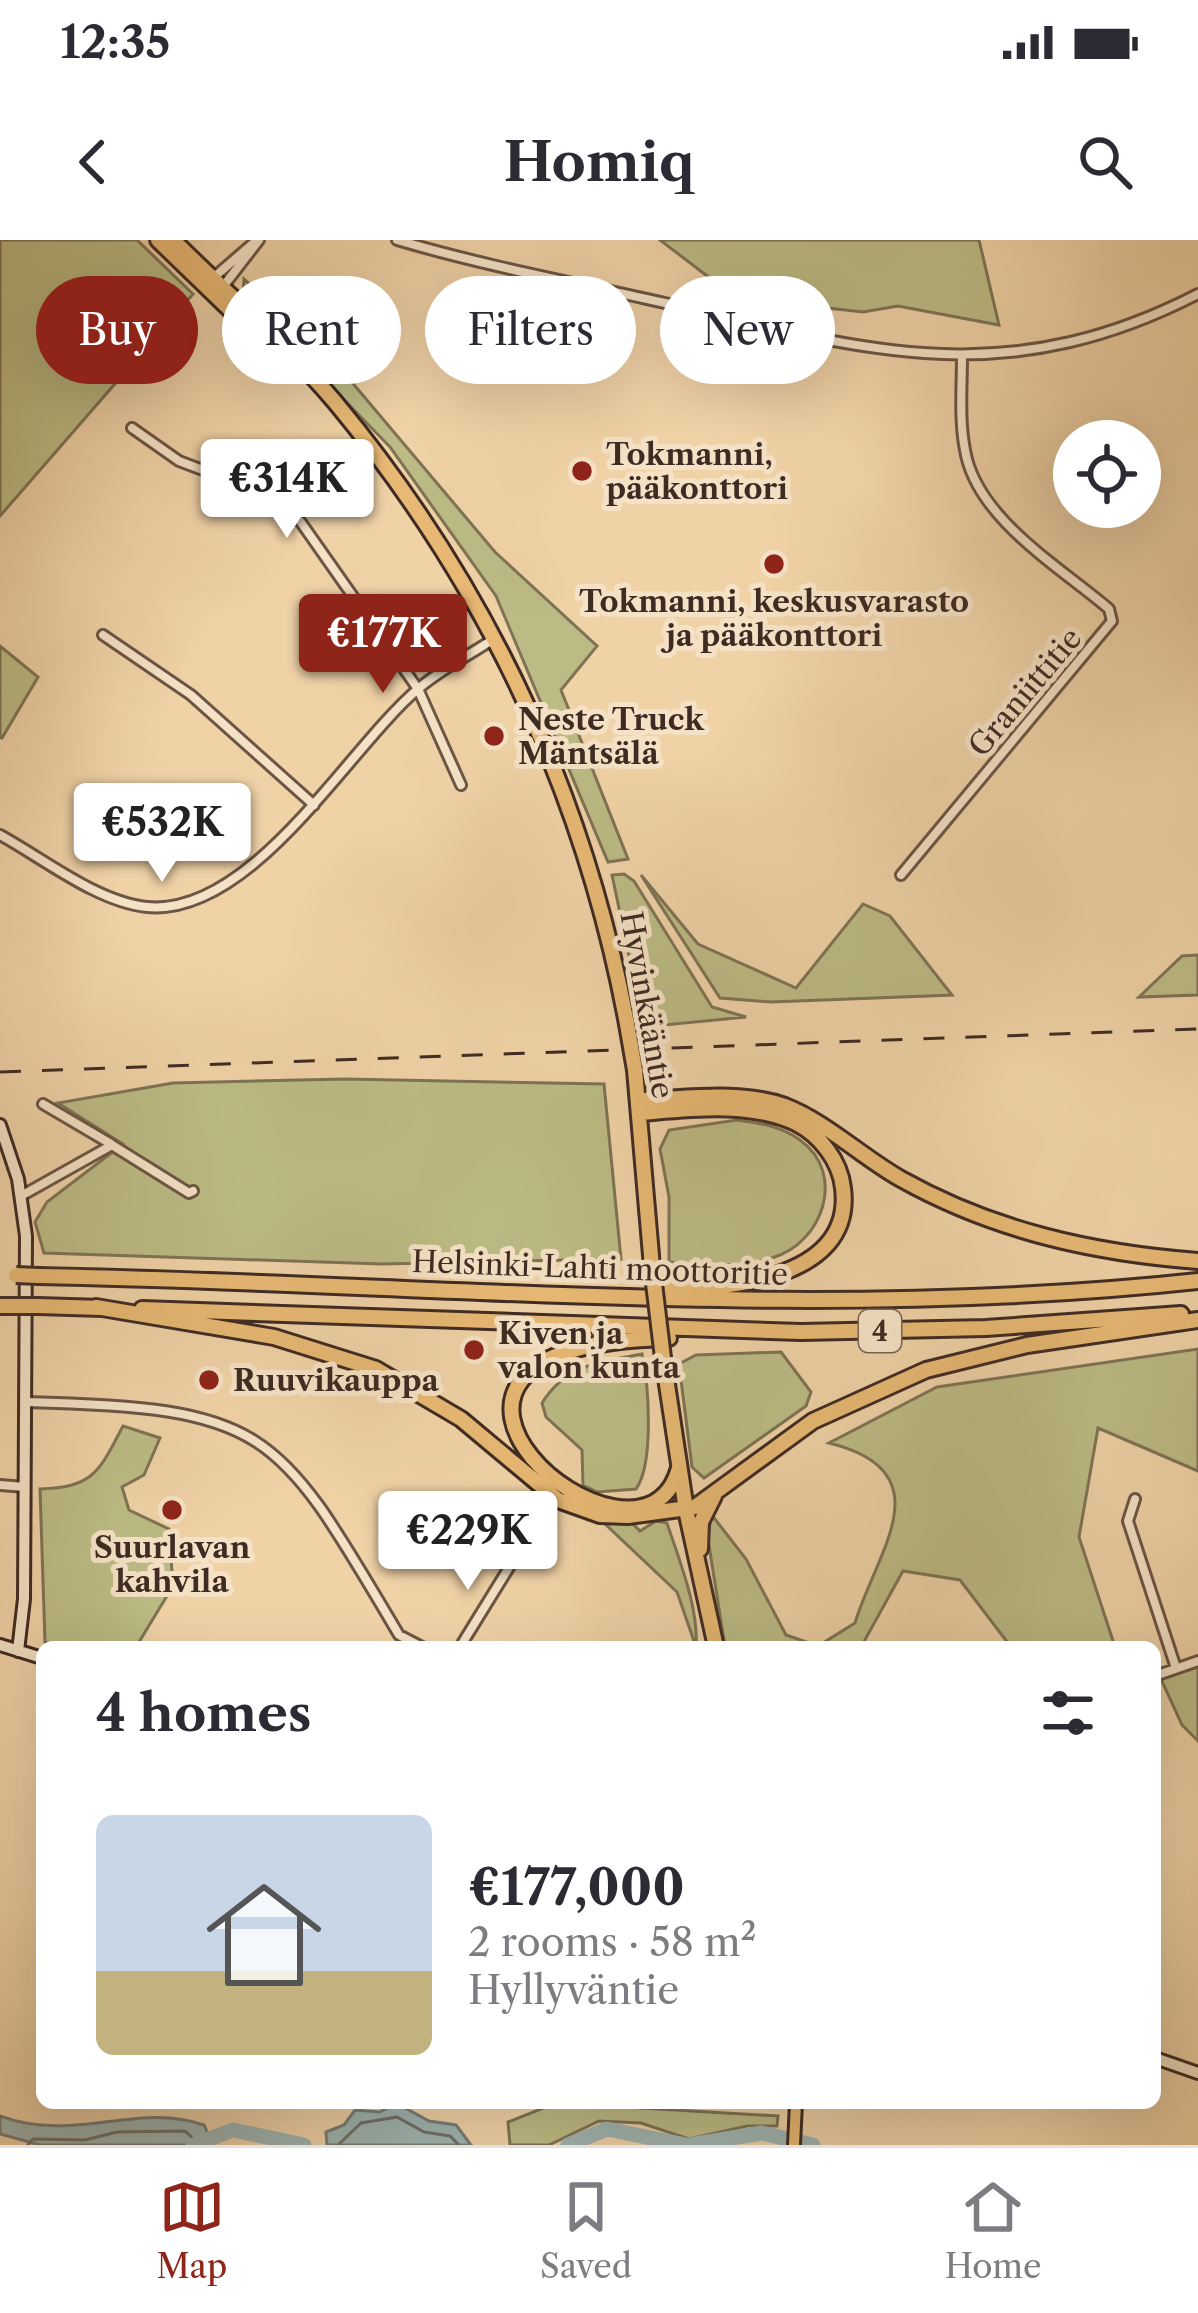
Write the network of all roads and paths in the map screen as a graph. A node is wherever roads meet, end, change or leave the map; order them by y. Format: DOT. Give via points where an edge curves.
graph roads {
  1 [pos="158,240"];
  2 [pos="173,240"];
  3 [pos="258,240"];
  4 [pos="397,240"];
  5 [pos="214,286"];
  6 [pos="1198,294"];
  7 [pos="962,356"];
  8 [pos="132,428"];
  9 [pos="103,635"];
  10 [pos="496,638"];
  11 [pos="418,689"];
  12 [pos="461,784"];
  13 [pos="314,805"];
  14 [pos="0,835"];
  15 [pos="901,875"];
  16 [pos="44,1104"];
  17 [pos="640,1107"];
  18 [pos="0,1125"];
  19 [pos="112,1145"];
  20 [pos="193,1191"];
  21 [pos="21,1196"];
  22 [pos="1198,1261"];
  23 [pos="8,1275"];
  24 [pos="1198,1281"];
  25 [pos="496,1292"];
  26 [pos="0,1306"];
  27 [pos="96,1307"];
  28 [pos="1198,1316"];
  29 [pos="801,1332"];
  30 [pos="26,1402"];
  31 [pos="679,1468"];
  32 [pos="0,1485"];
  33 [pos="723,1486"];
  34 [pos="25,1487"];
  35 [pos="1135,1499"];
  36 [pos="686,1510"];
  37 [pos="513,1561"];
  38 [pos="703,1590"];
  39 [pos="402,1641"];
  40 [pos="464,1641"];
  41 [pos="715,1641"];
  42 [pos="0,1645"];
  43 [pos="18,1651"];
  44 [pos="36,1656"];
  45 [pos="1198,1661"];
  46 [pos="1176,1668"];
  47 [pos="1161,1674"];
  48 [pos="1161,2060"];
  49 [pos="1198,2073"];
  50 [pos="796,2109"];
  51 [pos="794,2145"];
  1 -- 5 [label="highway, Hyvinkääntie"];
  2 -- 5 [label="highway, Hyvinkääntie"];
  3 -- 5 [label="street"];
  4 -- 7 [label="street" via="778,333"];
  5 -- 10 [label="highway, Hyvinkääntie" via="355,430 416,508"];
  6 -- 7 [label="street" via="1054,349"];
  7 -- 15 [label="street, Graniittitie" via="964,451 977,484 994,510 1109,609 1112,621"];
  8 -- 11 [label="street" via="179,461 290,510"];
  9 -- 13 [label="street" via="191,695"];
  10 -- 11 [label="street"];
  10 -- 17 [label="highway, Hyvinkääntie, bridge" via="542,731 585,850 612,938"];
  11 -- 12 [label="street"];
  11 -- 13 [label="street"];
  13 -- 14 [label="street" via="273,848 172,906 116,898"];
  16 -- 19 [label="street"];
  17 -- 22 [label="highway" via="722,1097 784,1106 931,1196 1006,1226 1102,1251"];
  17 -- 25 [label="highway" via="731,1109 808,1131 842,1178 843,1211 827,1243 802,1264 736,1284"];
  17 -- 31 [label="highway, Hyvinkääntie, bridge"];
  18 -- 21 [label="street"];
  19 -- 20 [label="street"];
  19 -- 21 [label="street"];
  21 -- 30 [label="street"];
  23 -- 25 [label="highway, Helsinki-Lahti moottoritie / 4, bridge"];
  24 -- 25 [label="highway, Helsinki-Lahti moottoritie / 4" via="874,1300"];
  26 -- 27 [label="highway, Helsinki-Lahti moottoritie / 4, bridge"];
  27 -- 29 [label="highway, Helsinki-Lahti moottoritie / 4"];
  27 -- 36 [label="highway" via="345,1357 430,1398 571,1506 628,1516"];
  28 -- 29 [label="highway, Helsinki-Lahti moottoritie / 4"];
  28 -- 33 [label="highway" via="1027,1345 911,1375 813,1421"];
  29 -- 31 [label="highway" via="592,1342 545,1358 523,1379 516,1430 539,1470 564,1491 642,1504 665,1496"];
  30 -- 34 [label="street"];
  30 -- 39 [label="street" via="148,1405 245,1431 317,1498"];
  31 -- 36 [label="highway, Hyvinkääntie"];
  32 -- 34 [label="street"];
  33 -- 36 [label="highway"];
  33 -- 38 [label="highway" via="701,1522"];
  34 -- 43 [label="street"];
  35 -- 46 [label="street" via="1128,1521"];
  36 -- 38 [label="highway, Hyvinkääntie"];
  37 -- 40 [label="street"];
  38 -- 41 [label="highway, Hyvinkääntie"];
  42 -- 43 [label="street"];
  43 -- 44 [label="street"];
  45 -- 46 [label="street"];
  46 -- 47 [label="street"];
  48 -- 49 [label="street"];
  50 -- 51 [label="main road"];
}
